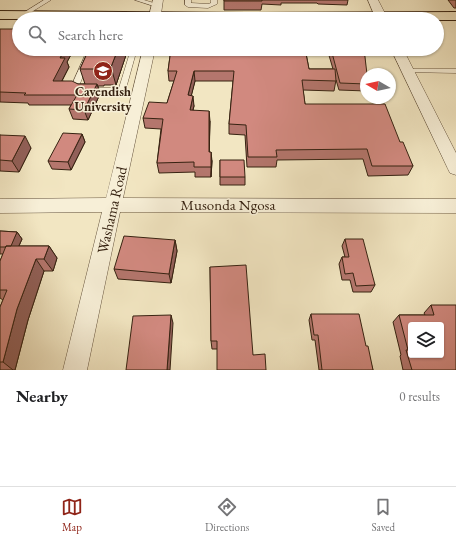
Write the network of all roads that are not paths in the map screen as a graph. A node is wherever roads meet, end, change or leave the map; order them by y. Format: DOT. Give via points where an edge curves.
graph roads {
  1 [pos="48,0"];
  2 [pos="138,0"];
  3 [pos="188,0"];
  4 [pos="214,0"];
  5 [pos="373,0"];
  6 [pos="159,10"];
  7 [pos="31,12"];
  8 [pos="128,12"];
  9 [pos="215,12"];
  10 [pos="379,12"];
  11 [pos="0,15"];
  12 [pos="444,16"];
  13 [pos="456,16"];
  14 [pos="12,17"];
  15 [pos="12,21"];
  16 [pos="0,23"];
  17 [pos="444,23"];
  18 [pos="456,23"];
  19 [pos="88,56"];
  20 [pos="132,56"];
  21 [pos="147,56"];
  22 [pos="401,56"];
  23 [pos="408,70"];
  24 [pos="456,71"];
  25 [pos="456,169"];
  26 [pos="113,204"];
  27 [pos="0,206"];
  28 [pos="456,206"];
  29 [pos="75,370"];
  1 -- 7 [label="lane"];
  2 -- 6 [label="lane"];
  3 -- 4 [label="lane" via="188,5 208,6 214,4"];
  5 -- 10 [label="street"];
  6 -- 8 [label="main road"];
  6 -- 9 [label="main road"];
  11 -- 14 [label="main road"];
  12 -- 13 [label="main road"];
  15 -- 16 [label="main road"];
  17 -- 18 [label="main road"];
  19 -- 20 [label="lane" via="76,87 81,90 122,90"];
  21 -- 26 [label="street, Washama Road"];
  22 -- 23 [label="street"];
  23 -- 24 [label="lane"];
  23 -- 25 [label="street"];
  26 -- 27 [label="street, Musonda Ngosa"];
  26 -- 28 [label="street, Musonda Ngosa"];
  26 -- 29 [label="street, Washama Road"];
}
